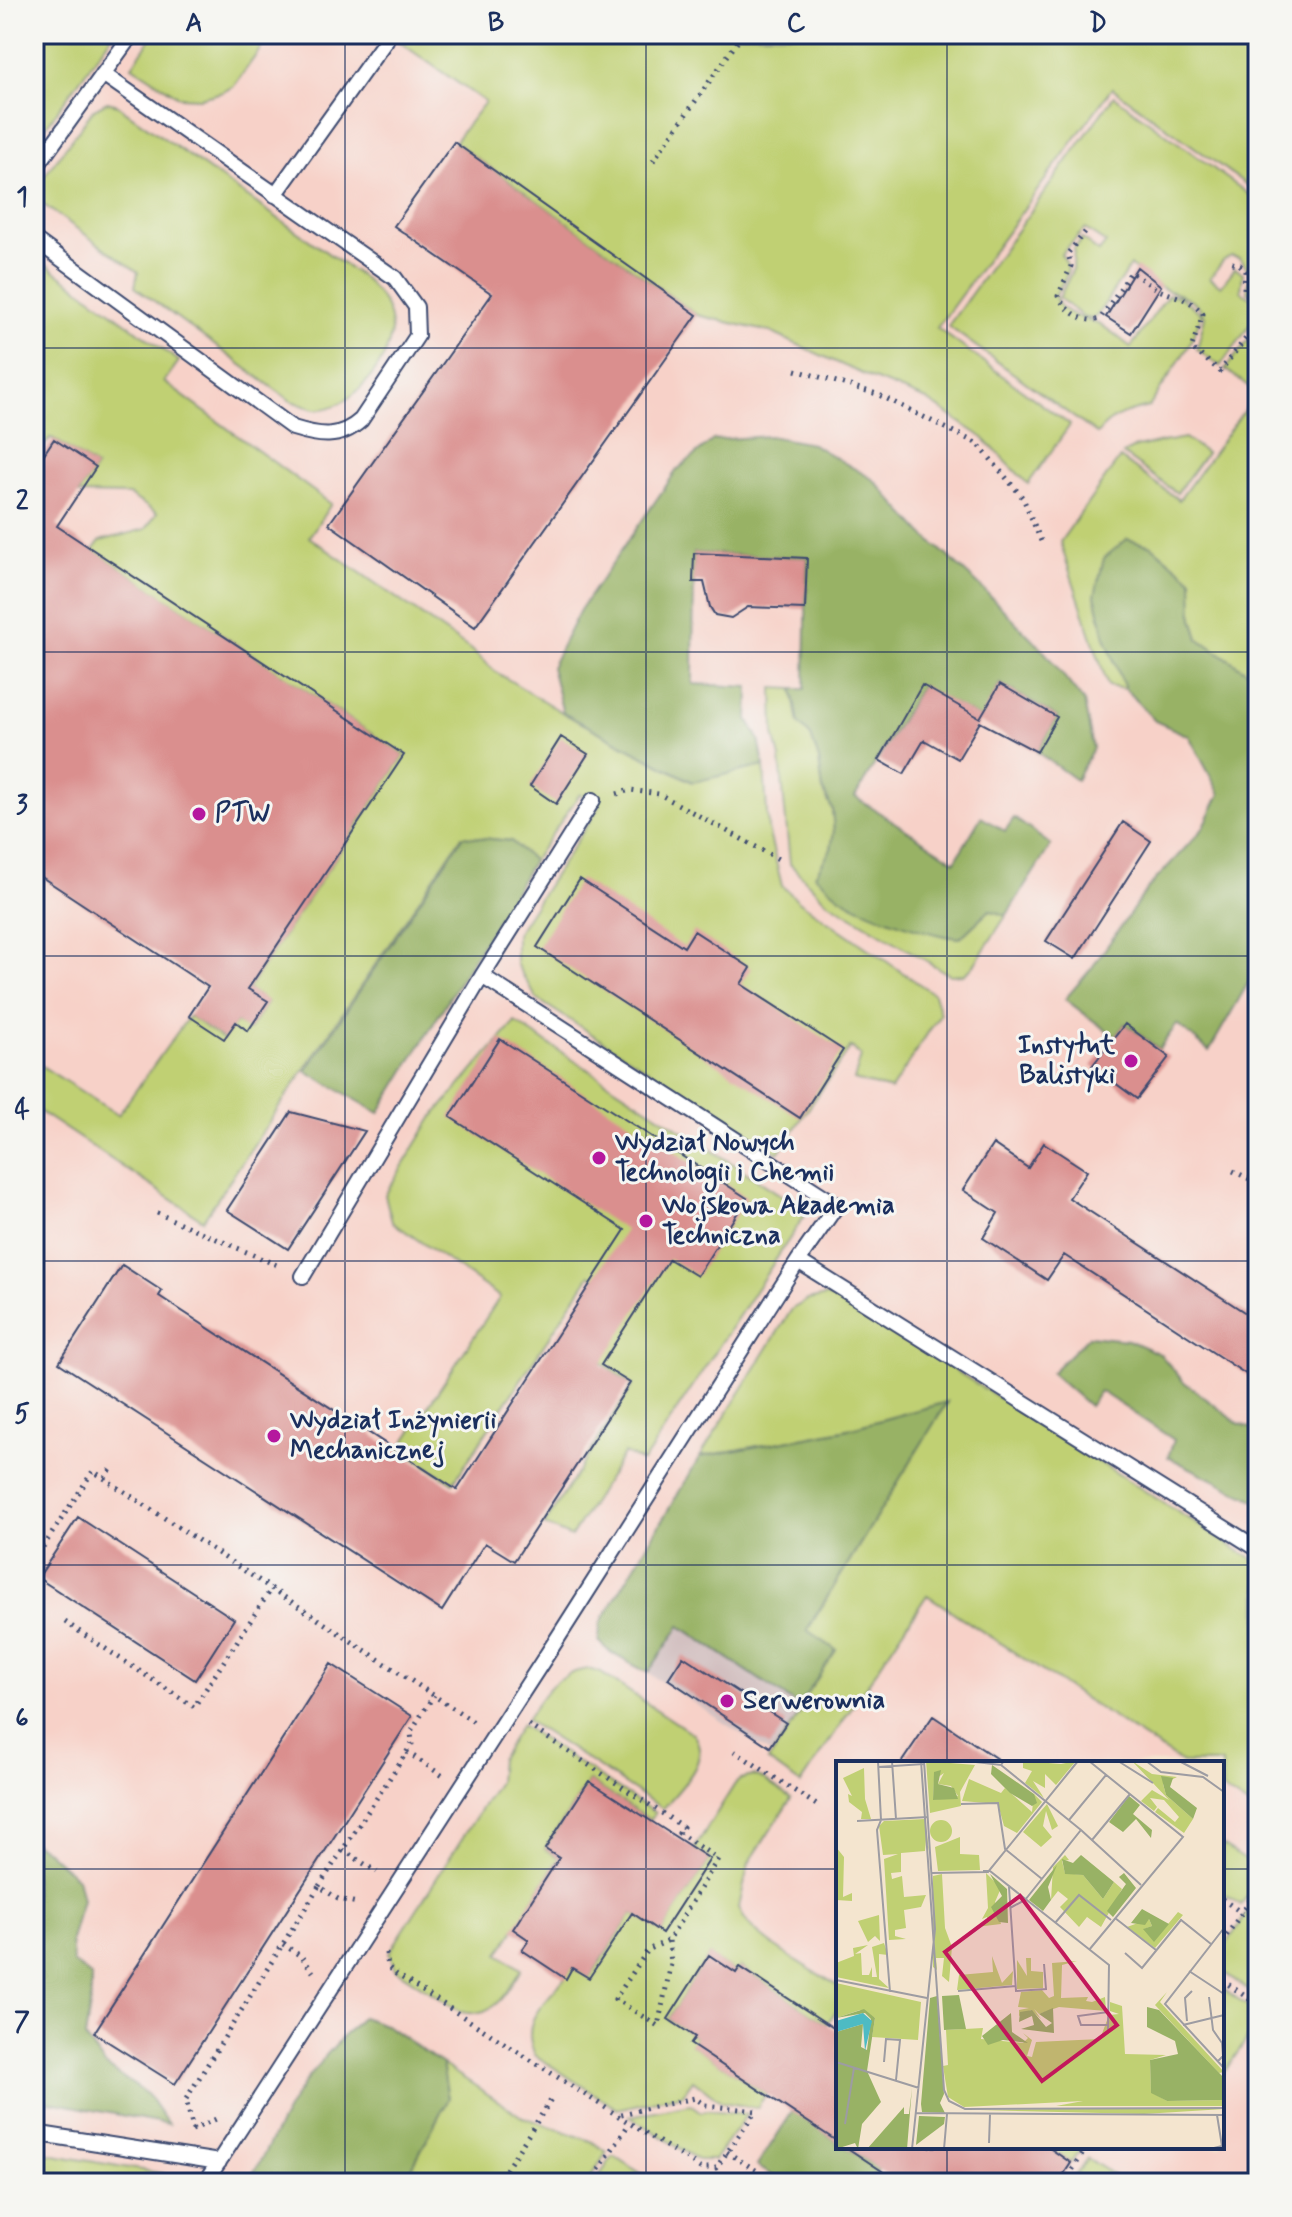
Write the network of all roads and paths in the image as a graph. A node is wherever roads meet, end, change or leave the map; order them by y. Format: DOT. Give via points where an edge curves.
graph roads {
  1 [pos="132,34"];
  2 [pos="743,34"];
  3 [pos="386,40"];
  4 [pos="103,74"];
  5 [pos="653,161"];
  6 [pos="34,170"];
  7 [pos="275,195"];
  8 [pos="1085,232"];
  9 [pos="34,239"];
  10 [pos="1232,263"];
  11 [pos="1258,299"];
  12 [pos="1258,323"];
  13 [pos="796,370"];
  14 [pos="1041,541"];
  15 [pos="593,800"];
  16 [pos="782,861"];
  17 [pos="482,976"];
  18 [pos="1233,1171"];
  19 [pos="1258,1183"];
  20 [pos="157,1213"];
  21 [pos="798,1261"];
  22 [pos="303,1276"];
  23 [pos="114,1465"];
  24 [pos="105,1478"];
  25 [pos="43,1547"];
  26 [pos="1258,1549"];
  27 [pos="272,1588"];
  28 [pos="65,1622"];
  29 [pos="434,1695"];
  30 [pos="509,1713"];
  31 [pos="470,1735"];
  32 [pos="734,1751"];
  33 [pos="407,1752"];
  34 [pos="444,1777"];
  35 [pos="468,1777"];
  36 [pos="436,1789"];
  37 [pos="818,1806"];
  38 [pos="343,1850"];
  39 [pos="381,1875"];
  40 [pos="319,1886"];
  41 [pos="1258,1889"];
  42 [pos="366,1899"];
  43 [pos="1224,1900"];
  44 [pos="1242,1913"];
  45 [pos="1224,1939"];
  46 [pos="669,1940"];
  47 [pos="283,1944"];
  48 [pos="386,1944"];
  49 [pos="1224,1981"];
  50 [pos="311,1982"];
  51 [pos="1258,2005"];
  52 [pos="553,2097"];
  53 [pos="617,2115"];
  54 [pos="219,2117"];
  55 [pos="629,2124"];
  56 [pos="193,2130"];
  57 [pos="184,2132"];
  58 [pos="34,2133"];
  59 [pos="1086,2149"];
  60 [pos="727,2152"];
  61 [pos="219,2162"];
  62 [pos="205,2183"];
  63 [pos="497,2183"];
  64 [pos="590,2183"];
  65 [pos="776,2183"];
  66 [pos="1064,2183"];
  1 -- 4 [label="lane"];
  2 -- 5 [label="path"];
  3 -- 7 [label="lane"];
  4 -- 6 [label="lane"];
  4 -- 7 [label="lane"];
  7 -- 9 [label="lane" via="395,278 416,307 417,336 361,420 333,435 293,428"];
  8 -- 12 [label="path" via="1068,253 1071,266 1058,296 1081,318 1100,319 1131,272 1199,309 1203,321 1192,346 1220,371"];
  10 -- 11 [label="path" via="1245,271 1246,292"];
  13 -- 14 [label="path" via="877,394 978,444 1023,498"];
  15 -- 16 [label="path" via="630,790 659,794"];
  15 -- 17 [label="lane"];
  17 -- 21 [label="lane" via="837,1205"];
  17 -- 22 [label="lane"];
  18 -- 19 [label="path"];
  20 -- 22 [label="path"];
  21 -- 26 [label="lane"];
  21 -- 30 [label="lane"];
  23 -- 24 [label="path"];
  24 -- 25 [label="path" via="93,1471"];
  24 -- 27 [label="path"];
  27 -- 28 [label="path" via="194,1707"];
  27 -- 29 [label="path"];
  29 -- 31 [label="path" via="477,1724"];
  29 -- 33 [label="path" via="411,1731"];
  30 -- 35 [label="lane"];
  30 -- 46 [label="path" via="683,1827 679,1833 718,1859"];
  32 -- 37 [label="path"];
  33 -- 34 [label="path"];
  33 -- 38 [label="path"];
  34 -- 35 [label="path" via="450,1767"];
  34 -- 36 [label="path"];
  35 -- 61 [label="lane"];
  38 -- 39 [label="path"];
  38 -- 40 [label="path"];
  40 -- 42 [label="path" via="350,1904"];
  40 -- 47 [label="path"];
  41 -- 44 [label="path"];
  43 -- 44 [label="path"];
  44 -- 45 [label="path"];
  46 -- 46 [label="path" via="671,1964 658,2026 615,1999 648,1950"];
  47 -- 50 [label="path" via="310,1965"];
  47 -- 56 [label="path" via="186,2099"];
  48 -- 53 [label="path" via="388,1967 396,1974"];
  49 -- 51 [label="path"];
  52 -- 63 [label="path"];
  53 -- 55 [label="path"];
  53 -- 60 [label="path" via="695,2098 705,2105 756,2111"];
  54 -- 56 [label="path"];
  55 -- 60 [label="path" via="700,2168 716,2168"];
  55 -- 64 [label="path"];
  56 -- 57 [label="path"];
  58 -- 61 [label="lane"];
  59 -- 66 [label="path"];
  60 -- 65 [label="path"];
  61 -- 62 [label="lane"];
}
